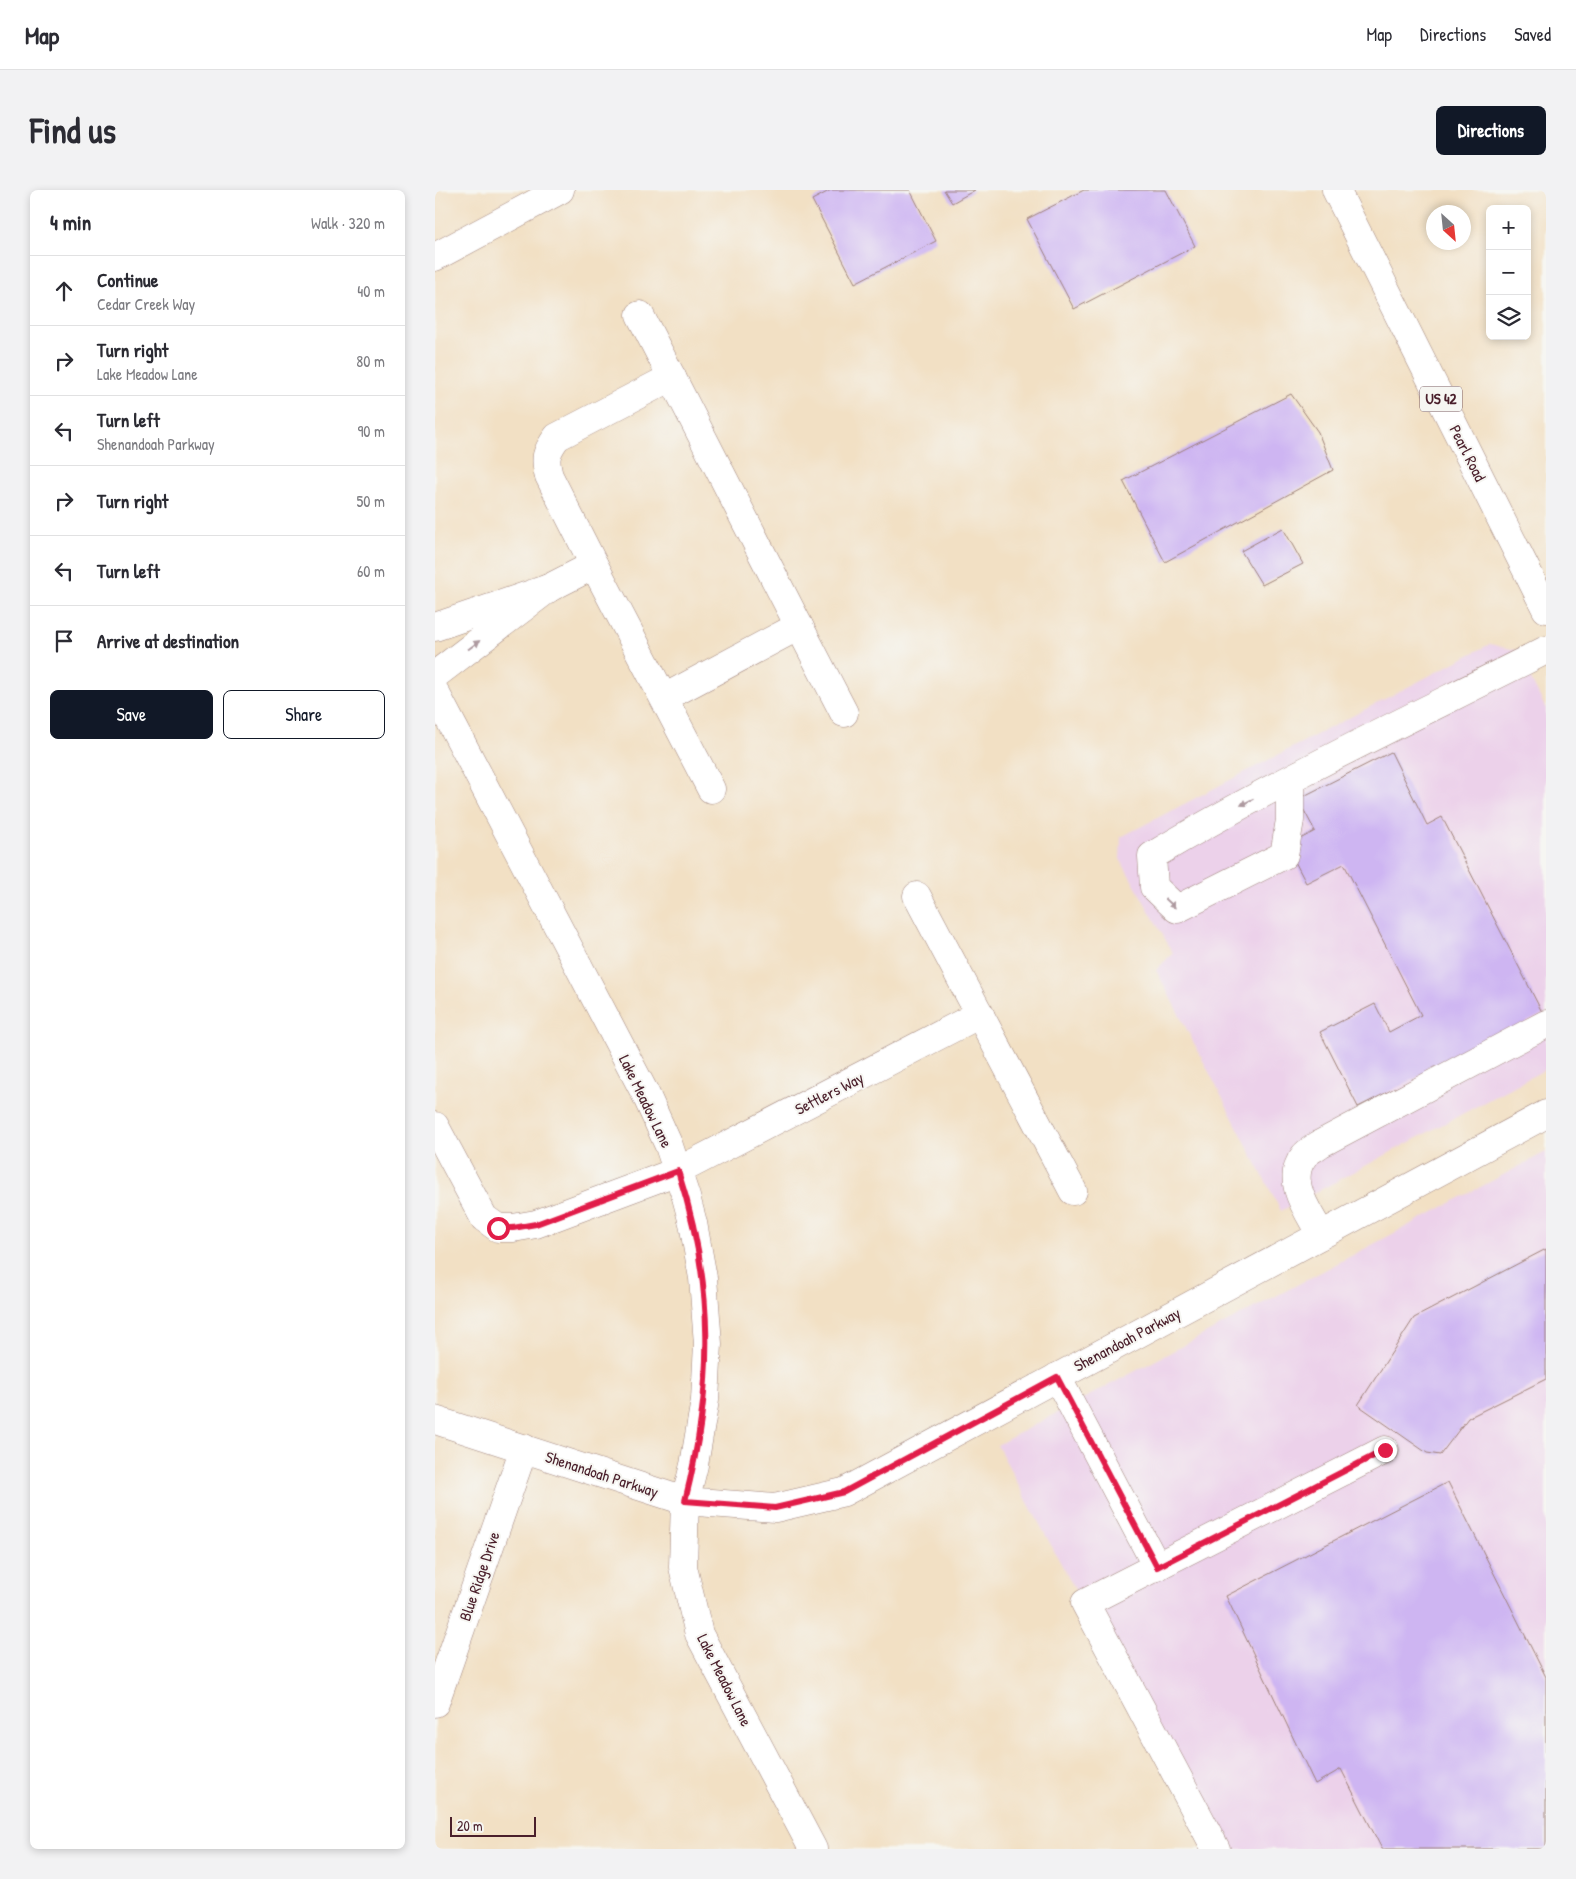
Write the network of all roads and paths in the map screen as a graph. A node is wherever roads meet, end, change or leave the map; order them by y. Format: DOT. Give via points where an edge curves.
graph roads {
  1 [pos="560,190"];
  2 [pos="1336,190"];
  3 [pos="435,258"];
  4 [pos="640,315"];
  5 [pos="672,377"];
  6 [pos="594,565"];
  7 [pos="549,588"];
  8 [pos="1546,609"];
  9 [pos="799,626"];
  10 [pos="435,627"];
  11 [pos="1546,650"];
  12 [pos="435,690"];
  13 [pos="664,698"];
  14 [pos="844,714"];
  15 [pos="1290,780"];
  16 [pos="711,789"];
  17 [pos="917,896"];
  18 [pos="980,1014"];
  19 [pos="1546,1024"];
  20 [pos="1546,1114"];
  21 [pos="435,1126"];
  22 [pos="678,1171"];
  23 [pos="1073,1191"];
  24 [pos="1321,1235"];
  25 [pos="1057,1377"];
  26 [pos="435,1420"];
  27 [pos="524,1448"];
  28 [pos="1385,1450"];
  29 [pos="685,1501"];
  30 [pos="1157,1567"];
  31 [pos="435,1704"];
  32 [pos="813,1849"];
  33 [pos="1216,1849"];
  1 -- 3 [label="street"];
  2 -- 8 [label="street, Pearl Road / US 42"];
  4 -- 5 [label="street"];
  5 -- 6 [label="street" via="557,437 548,448 545,461 549,476"];
  5 -- 9 [label="street"];
  6 -- 7 [label="street"];
  6 -- 13 [label="street"];
  7 -- 10 [label="street"];
  12 -- 7 [label="street, one-way"];
  9 -- 13 [label="street"];
  9 -- 14 [label="street"];
  11 -- 15 [label="street"];
  12 -- 22 [label="street, Lake Meadow Lane" via="645,1095"];
  13 -- 16 [label="street"];
  15 -- 15 [label="street, one-way" via="1216,817 1152,856 1154,887 1177,909 1284,855 1290,820"];
  17 -- 18 [label="street"];
  18 -- 22 [label="street, Settlers Way"];
  18 -- 23 [label="street"];
  19 -- 24 [label="street" via="1320,1144 1305,1155 1297,1168 1297,1189"];
  20 -- 24 [label="street, Shenandoah Parkway"];
  21 -- 22 [label="street, Settlers Way" via="484,1218 498,1228 536,1224"];
  22 -- 29 [label="street, Lake Meadow Lane" via="693,1223 703,1278 708,1344 705,1400"];
  24 -- 25 [label="street, Shenandoah Parkway"];
  25 -- 29 [label="street, Shenandoah Parkway" via="844,1492 775,1508"];
  25 -- 30 [label="street"];
  26 -- 27 [label="street, Shenandoah Parkway"];
  27 -- 29 [label="street, Shenandoah Parkway"];
  27 -- 31 [label="street, Blue Ridge Drive"];
  28 -- 30 [label="street"];
  29 -- 32 [label="street, Lake Meadow Lane" via="683,1567 699,1634"];
  30 -- 33 [label="street" via="1085,1604"];
}
